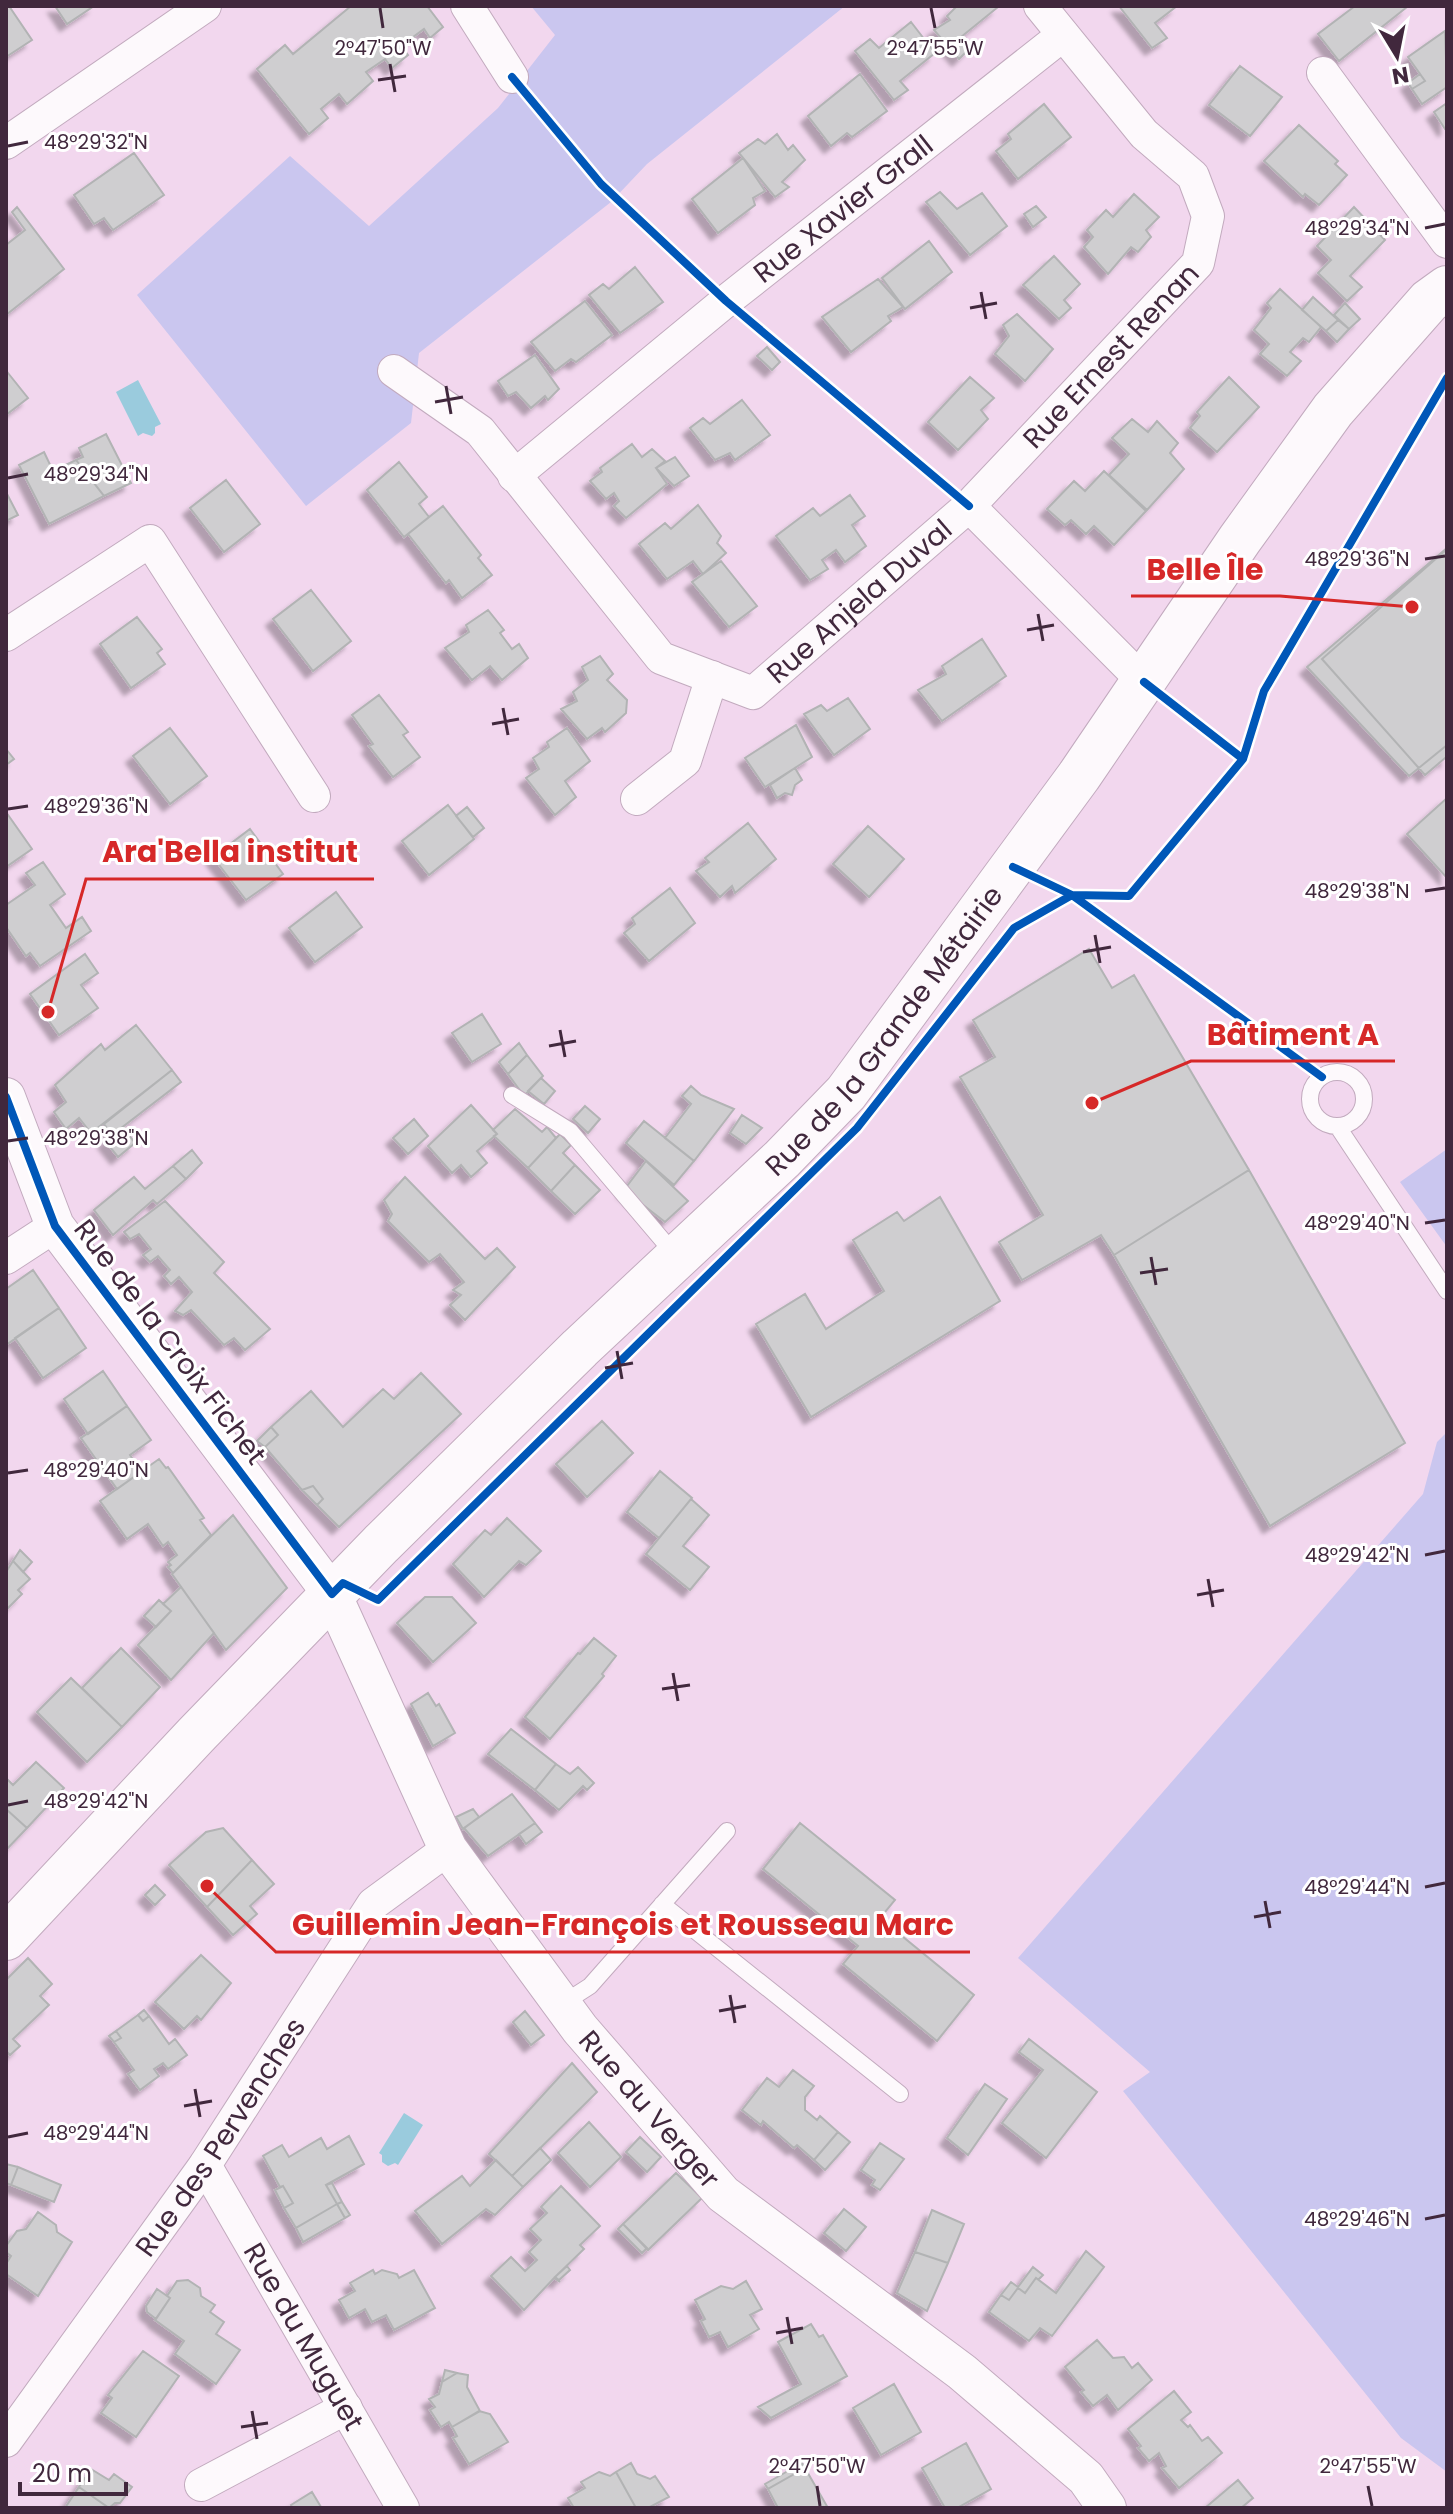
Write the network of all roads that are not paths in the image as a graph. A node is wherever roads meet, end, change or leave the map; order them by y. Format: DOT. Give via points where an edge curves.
graph roads {
  1 [pos="205,6"];
  2 [pos="467,6"];
  3 [pos="1040,6"];
  4 [pos="1063,35"];
  5 [pos="1323,73"];
  6 [pos="512,77"];
  7 [pos="6,143"];
  8 [pos="1447,242"];
  9 [pos="1438,300"];
  10 [pos="394,371"];
  11 [pos="514,476"];
  12 [pos="969,506"];
  13 [pos="6,635"];
  14 [pos="712,677"];
  15 [pos="1144,682"];
  16 [pos="314,796"];
  17 [pos="637,799"];
  18 [pos="512,1095"];
  19 [pos="6,1097"];
  20 [pos="1338,1127"];
  21 [pos="55,1226"];
  22 [pos="677,1257"];
  23 [pos="6,1258"];
  24 [pos="1447,1291"];
  25 [pos="332,1594"];
  26 [pos="727,1831"];
  27 [pos="448,1849"];
  28 [pos="662,1904"];
  29 [pos="6,1938"];
  30 [pos="562,2004"];
  31 [pos="900,2094"];
  32 [pos="205,2165"];
  33 [pos="346,2408"];
  34 [pos="6,2441"];
  35 [pos="201,2485"];
  36 [pos="403,2508"];
  37 [pos="1107,2508"];
  1 -- 7 [label="street"];
  2 -- 6 [label="street"];
  3 -- 4 [label="street, Rue Ernest Renan"];
  4 -- 11 [label="street, Rue Xavier Grall"];
  4 -- 12 [label="street, Rue Ernest Renan" via="1144,134 1193,176 1208,216 1198,263"];
  5 -- 8 [label="street"];
  9 -- 15 [label="main road, Rue de la Grande Métairie" via="1333,410"];
  10 -- 11 [label="street, Rue Anjela Duval" via="480,431"];
  11 -- 14 [label="street, Rue Anjela Duval" via="661,658"];
  12 -- 14 [label="street, Rue Anjela Duval" via="753,693"];
  12 -- 15 [label="street, Rue Anjela Duval"];
  13 -- 16 [label="street" via="150,541"];
  14 -- 17 [label="street" via="685,761"];
  15 -- 22 [label="main road, Rue de la Grande Métairie" via="846,1093"];
  18 -- 22 [label="lane" via="570,1131"];
  19 -- 21 [label="street, Rue de la Croix Fichet"];
  20 -- 24 [label="lane"];
  21 -- 23 [label="street"];
  21 -- 25 [label="street, Rue de la Croix Fichet"];
  22 -- 25 [label="main road, Rue de la Grande Métairie"];
  25 -- 27 [label="street, Rue du Verger"];
  25 -- 29 [label="main road, Rue de la Grande Métairie"];
  26 -- 28 [label="lane"];
  27 -- 30 [label="street, Rue du Verger"];
  27 -- 32 [label="street, Rue des Pervenches" via="373,1904"];
  28 -- 30 [label="lane" via="590,1986"];
  28 -- 31 [label="lane"];
  30 -- 37 [label="street, Rue du Verger" via="723,2194 962,2372 1086,2478"];
  32 -- 33 [label="street, Rue du Muguet"];
  32 -- 34 [label="street, Rue des Pervenches"];
  33 -- 35 [label="street"];
  33 -- 36 [label="street, Rue du Muguet"];
}
